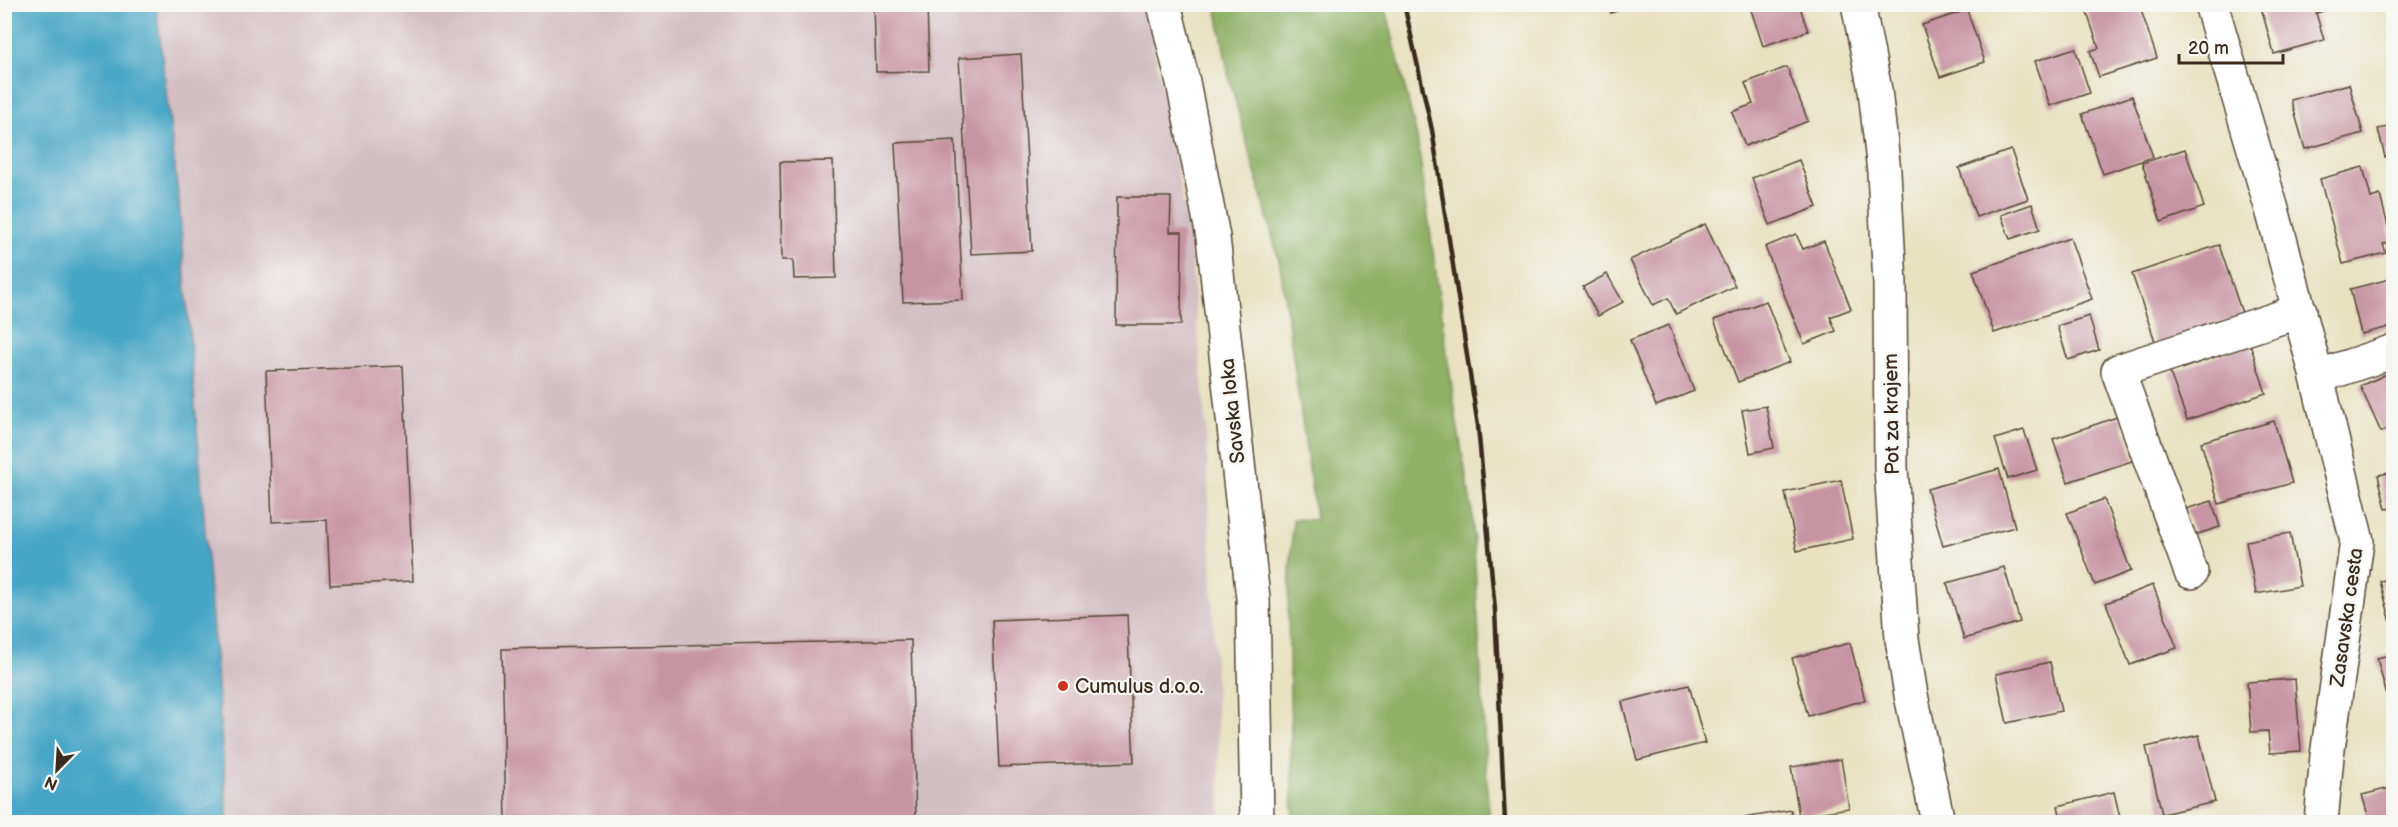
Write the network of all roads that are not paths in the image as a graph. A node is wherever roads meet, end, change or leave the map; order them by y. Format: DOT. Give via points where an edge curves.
graph roads {
  1 [pos="1164,4"];
  2 [pos="1858,4"];
  3 [pos="2211,4"];
  4 [pos="2300,311"];
  5 [pos="2394,351"];
  6 [pos="2317,377"];
  7 [pos="2191,572"];
  8 [pos="1257,822"];
  9 [pos="1938,822"];
  10 [pos="2321,822"];
  1 -- 8 [label="street, Savska loka" via="1213,237 1253,598"];
  2 -- 9 [label="street, Pot za krajem" via="1875,90 1884,172 1890,284 1891,467 1902,639"];
  3 -- 4 [label="street, Zasavska cesta"];
  4 -- 6 [label="street, Zasavska cesta"];
  4 -- 7 [label="street" via="2118,371"];
  5 -- 6 [label="street"];
  6 -- 10 [label="street, Zasavska cesta" via="2357,541"];
}
